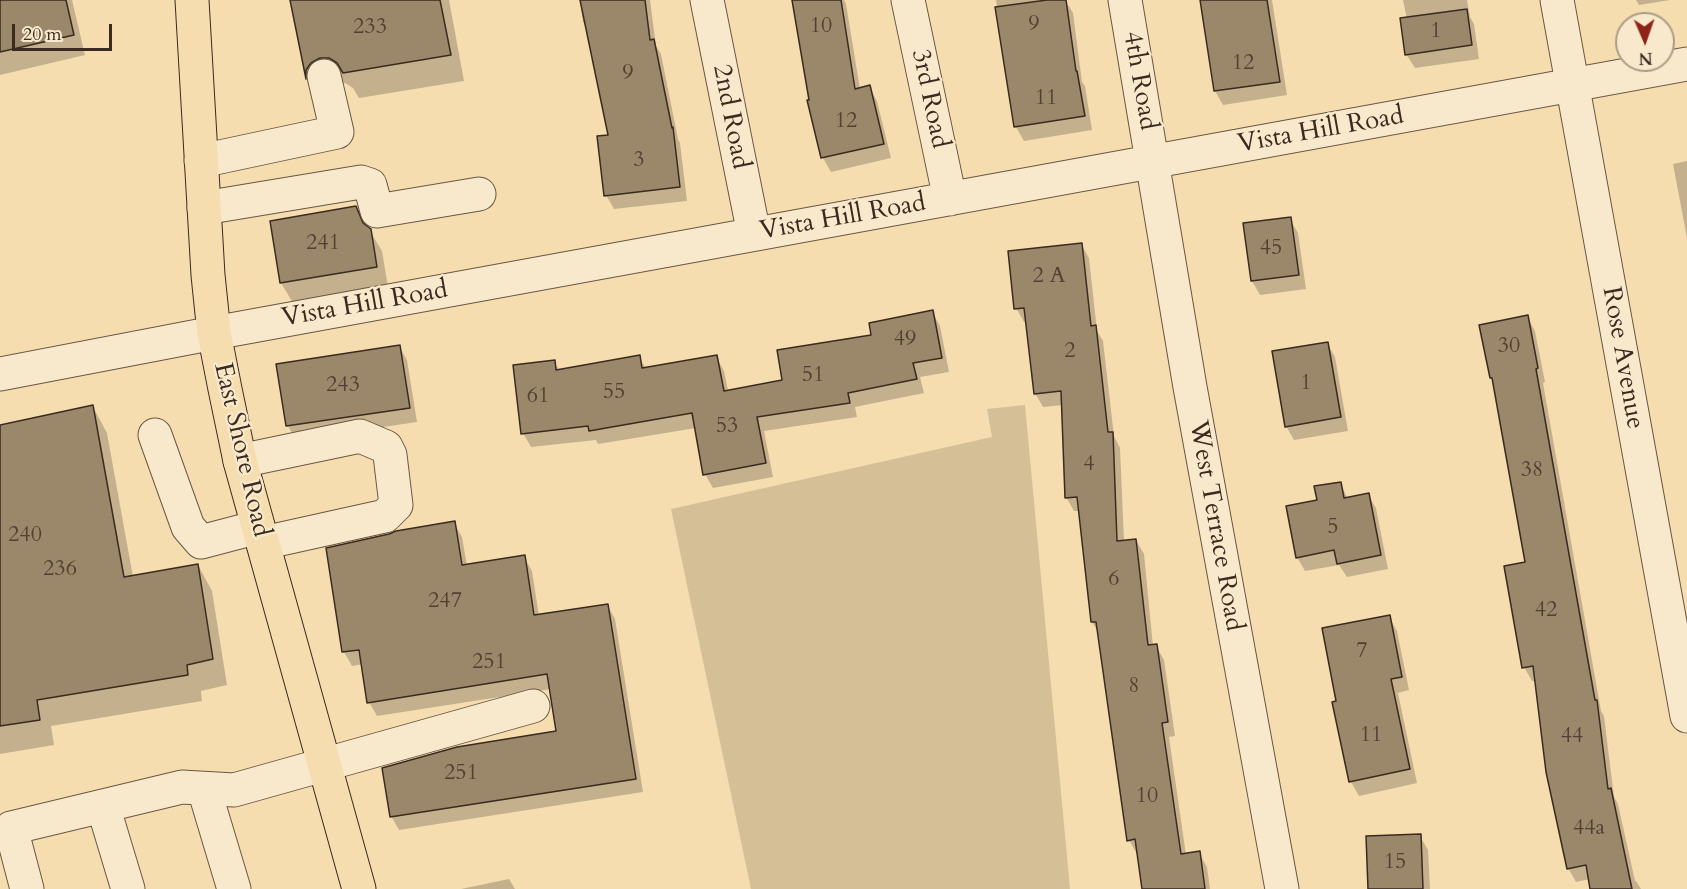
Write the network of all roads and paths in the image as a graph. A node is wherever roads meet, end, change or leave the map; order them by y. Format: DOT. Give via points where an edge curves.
graph roads {
  1 [pos="192,0"];
  2 [pos="707,0"];
  3 [pos="908,0"];
  4 [pos="1125,0"];
  5 [pos="1557,0"];
  6 [pos="1687,64"];
  7 [pos="324,76"];
  8 [pos="1573,85"];
  9 [pos="201,161"];
  10 [pos="1153,161"];
  11 [pos="479,194"];
  12 [pos="950,199"];
  13 [pos="204,208"];
  14 [pos="754,234"];
  15 [pos="214,333"];
  16 [pos="0,374"];
  17 [pos="155,435"];
  18 [pos="240,461"];
  19 [pos="261,535"];
  20 [pos="533,706"];
  21 [pos="1687,716"];
  22 [pos="324,764"];
  23 [pos="204,789"];
  24 [pos="104,806"];
  25 [pos="27,889"];
  26 [pos="128,889"];
  27 [pos="234,889"];
  28 [pos="359,889"];
  29 [pos="1282,889"];
  1 -- 9 [label="main road, East Shore Road"];
  2 -- 14 [label="street, 2nd Road"];
  3 -- 12 [label="street, 3rd Road"];
  4 -- 10 [label="street, 4th Road"];
  5 -- 8 [label="street, Rose Avenue"];
  6 -- 8 [label="street, Vista Hill Road"];
  7 -- 9 [label="street" via="337,132"];
  8 -- 10 [label="street, Vista Hill Road"];
  8 -- 21 [label="street, Rose Avenue"];
  9 -- 13 [label="main road, East Shore Road"];
  10 -- 12 [label="street, Vista Hill Road"];
  10 -- 29 [label="street, West Terrace Road"];
  11 -- 13 [label="street" via="377,211 370,185 361,182"];
  12 -- 14 [label="street, Vista Hill Road"];
  13 -- 15 [label="main road, East Shore Road"];
  14 -- 15 [label="street, Vista Hill Road"];
  15 -- 16 [label="street, Vista Hill Road"];
  15 -- 18 [label="main road, East Shore Road"];
  17 -- 19 [label="street" via="188,527 201,542"];
  18 -- 19 [label="main road, East Shore Road"];
  18 -- 19 [label="street" via="360,436 386,447 390,455 396,505 385,516"];
  19 -- 22 [label="main road, East Shore Road"];
  20 -- 22 [label="street"];
  22 -- 23 [label="street" via="234,790"];
  22 -- 28 [label="main road, East Shore Road"];
  23 -- 24 [label="street" via="182,787"];
  23 -- 27 [label="street"];
  24 -- 25 [label="street" via="11,828"];
  24 -- 26 [label="street"];
}
